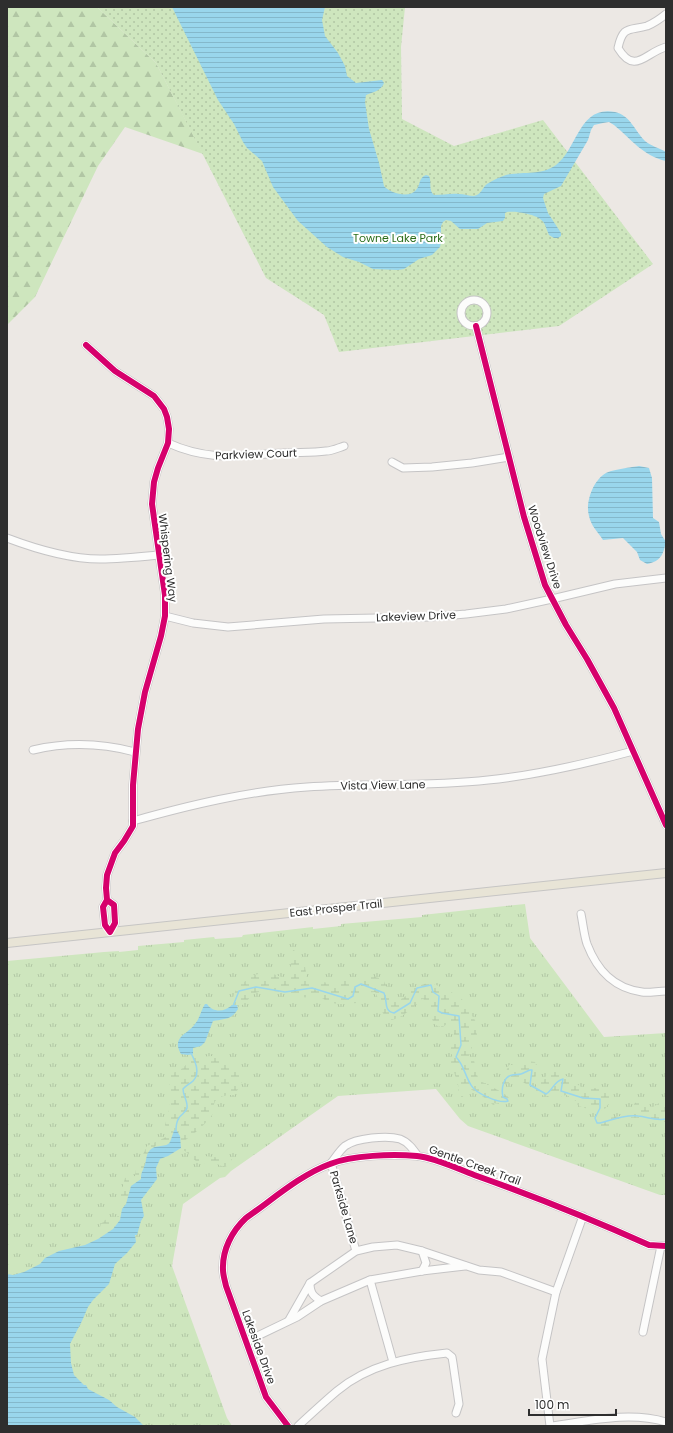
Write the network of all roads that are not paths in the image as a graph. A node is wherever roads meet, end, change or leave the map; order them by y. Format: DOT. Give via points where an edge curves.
graph roads {
  1 [pos="666,14"];
  2 [pos="666,47"];
  3 [pos="476,326"];
  4 [pos="86,345"];
  5 [pos="168,443"];
  6 [pos="344,446"];
  7 [pos="509,456"];
  8 [pos="392,462"];
  9 [pos="7,538"];
  10 [pos="159,555"];
  11 [pos="666,578"];
  12 [pos="552,599"];
  13 [pos="165,616"];
  14 [pos="33,750"];
  15 [pos="633,751"];
  16 [pos="135,752"];
  17 [pos="133,822"];
  18 [pos="666,825"];
  19 [pos="666,873"];
  20 [pos="107,900"];
  21 [pos="582,914"];
  22 [pos="110,932"];
  23 [pos="7,943"];
  24 [pos="666,991"];
  25 [pos="418,1156"];
  26 [pos="331,1163"];
  27 [pos="583,1216"];
  28 [pos="663,1246"];
  29 [pos="356,1251"];
  30 [pos="422,1251"];
  31 [pos="468,1266"];
  32 [pos="223,1270"];
  33 [pos="422,1271"];
  34 [pos="370,1280"];
  35 [pos="310,1283"];
  36 [pos="556,1292"];
  37 [pos="321,1302"];
  38 [pos="289,1320"];
  39 [pos="643,1332"];
  40 [pos="247,1341"];
  41 [pos="393,1362"];
  42 [pos="456,1413"];
  43 [pos="666,1422"];
  44 [pos="288,1426"];
  45 [pos="298,1426"];
  46 [pos="551,1426"];
  1 -- 2 [label="street" via="654,23 629,29 620,39 618,48 626,59 633,62 643,60"];
  3 -- 7 [label="street, Woodview Drive"];
  4 -- 5 [label="street, Whispering Way" via="115,371 148,391 160,402 168,422"];
  5 -- 6 [label="street, Parkview Court" via="204,455 227,457 327,451"];
  5 -- 10 [label="street, Whispering Way" via="152,492 152,515"];
  7 -- 8 [label="street" via="432,467 403,468"];
  7 -- 12 [label="street, Woodview Drive" via="534,551"];
  9 -- 10 [label="street" via="82,558"];
  10 -- 13 [label="street, Whispering Way" via="165,595"];
  11 -- 12 [label="street, Lakeview Drive" via="615,584"];
  12 -- 13 [label="street, Lakeview Drive" via="466,614 324,619 248,626 212,626"];
  12 -- 15 [label="street, Woodview Drive" via="614,708"];
  13 -- 16 [label="street, Whispering Way" via="145,692"];
  14 -- 16 [label="street" via="87,744"];
  15 -- 17 [label="street, Vista View Lane" via="565,768 487,781 348,785 253,794 195,805"];
  15 -- 18 [label="street, Woodview Drive"];
  16 -- 17 [label="street, Whispering Way"];
  17 -- 20 [label="street, Whispering Way" via="109,866 106,882"];
  19 -- 22 [label="main road, East Prosper Trail"];
  20 -- 22 [label="street, Whispering Way" via="103,907 105,925"];
  20 -- 22 [label="street, Whispering Way" via="114,905 115,923"];
  21 -- 24 [label="street" via="587,943 605,976 623,987 642,992"];
  22 -- 23 [label="main road, East Prosper Trail"];
  25 -- 26 [label="street, Gentle Creek Trail" via="356,1158"];
  25 -- 26 [label="street, Gentle Creek Trail" via="410,1145 400,1139 379,1137 345,1146"];
  25 -- 27 [label="street, Gentle Creek Trail"];
  26 -- 29 [label="street, Parkside Lane"];
  26 -- 32 [label="street, Gentle Creek Trail" via="314,1171 246,1218 229,1241"];
  27 -- 28 [label="street, Gentle Creek Trail" via="649,1245"];
  27 -- 36 [label="street"];
  28 -- 39 [label="street"];
  29 -- 30 [label="street" via="397,1245"];
  29 -- 35 [label="street"];
  30 -- 31 [label="street"];
  30 -- 33 [label="street" via="426,1263"];
  31 -- 33 [label="street"];
  31 -- 36 [label="street" via="501,1272"];
  32 -- 40 [label="street, Lakeside Drive" via="226,1286"];
  33 -- 34 [label="street"];
  34 -- 37 [label="street"];
  34 -- 41 [label="street"];
  35 -- 37 [label="street" via="312,1296"];
  35 -- 38 [label="street"];
  36 -- 46 [label="street" via="542,1359"];
  37 -- 38 [label="street"];
  38 -- 40 [label="street"];
  40 -- 44 [label="street, Lakeside Drive" via="266,1397"];
  41 -- 42 [label="street" via="447,1353 452,1357 459,1404"];
  41 -- 45 [label="street" via="364,1373 338,1390"];
  43 -- 46 [label="street" via="632,1417"];
}
